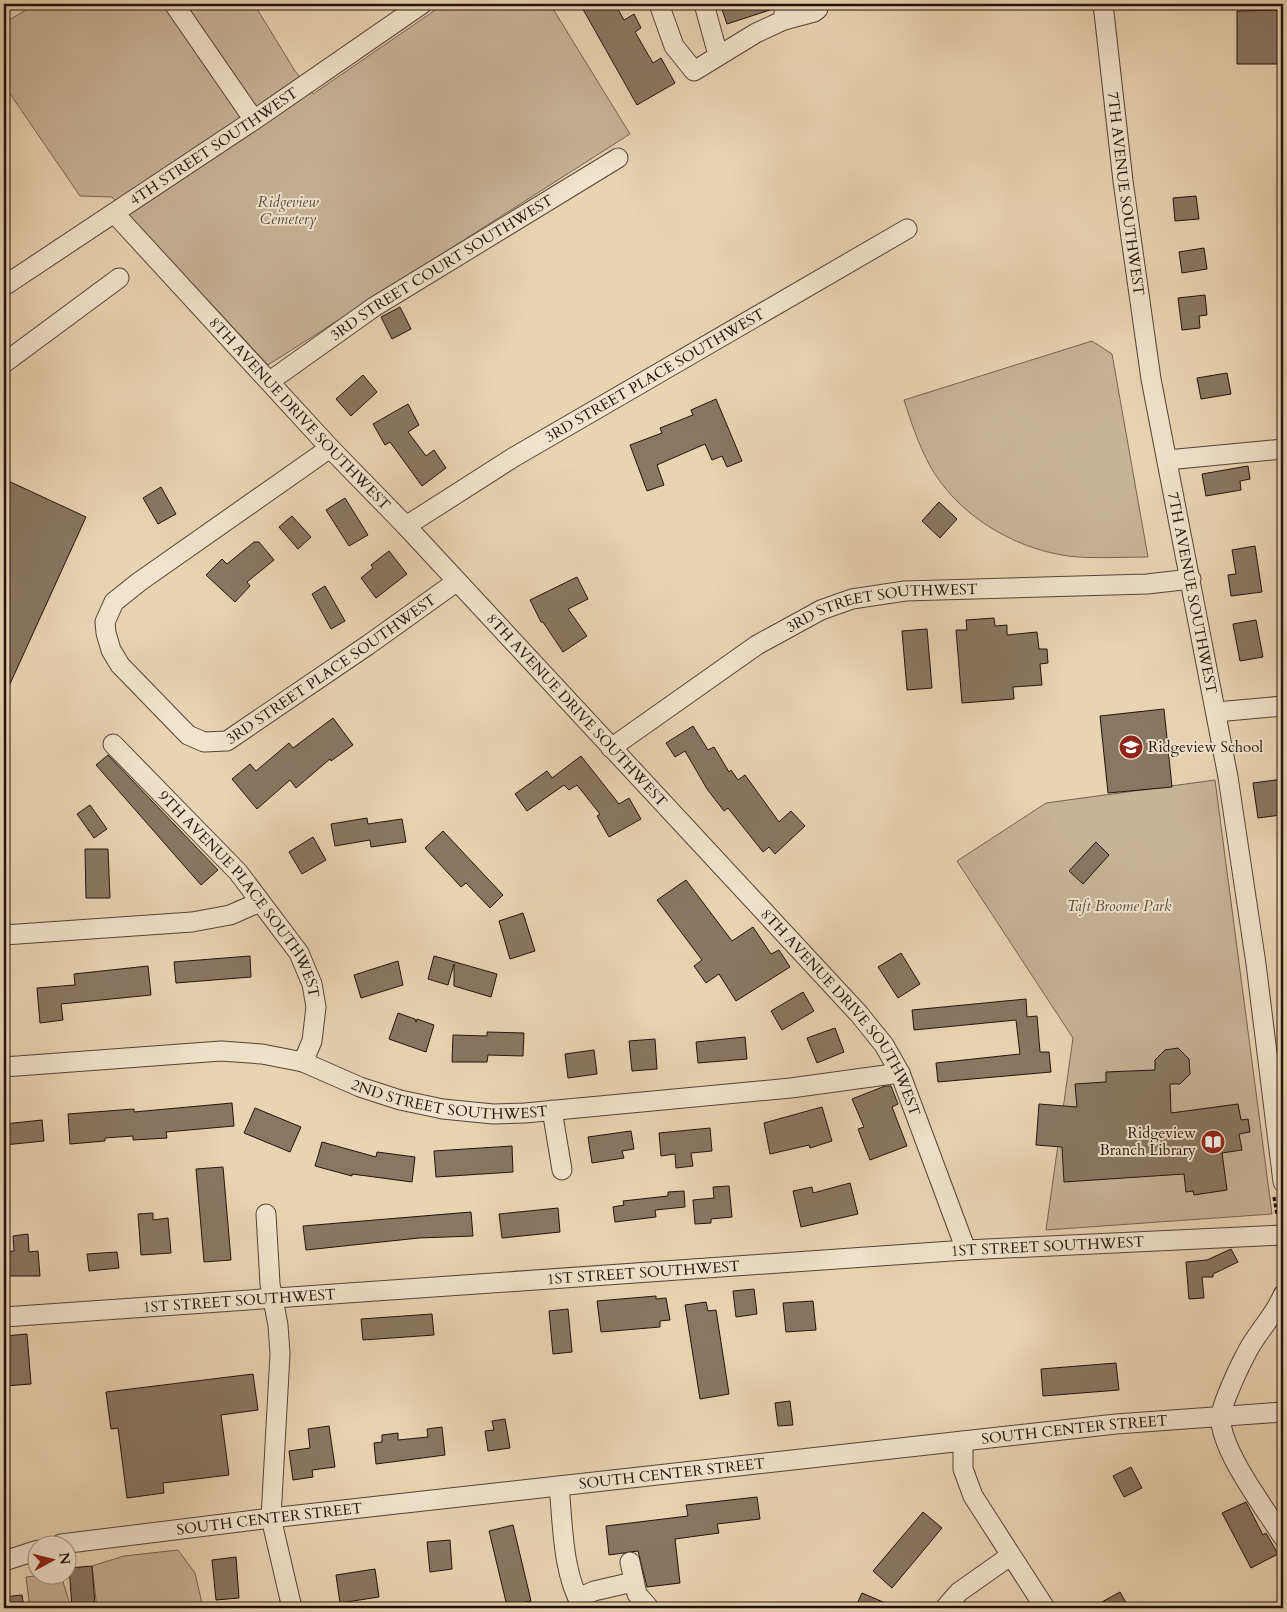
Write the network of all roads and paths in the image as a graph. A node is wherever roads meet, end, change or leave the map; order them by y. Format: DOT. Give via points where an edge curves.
graph roads {
  1 [pos="174,4"];
  2 [pos="659,4"];
  3 [pos="704,4"];
  4 [pos="819,4"];
  5 [pos="1103,4"];
  6 [pos="415,6"];
  7 [pos="784,12"];
  8 [pos="718,55"];
  9 [pos="254,120"];
  10 [pos="618,158"];
  11 [pos="115,214"];
  12 [pos="907,229"];
  13 [pos="119,278"];
  14 [pos="4,286"];
  15 [pos="4,363"];
  16 [pos="270,381"];
  17 [pos="330,448"];
  18 [pos="1283,449"];
  19 [pos="1167,460"];
  20 [pos="406,526"];
  21 [pos="1191,580"];
  22 [pos="456,582"];
  23 [pos="1283,706"];
  24 [pos="1216,712"];
  25 [pos="113,744"];
  26 [pos="611,748"];
  27 [pos="260,902"];
  28 [pos="4,935"];
  29 [pos="303,1062"];
  30 [pos="4,1067"];
  31 [pos="900,1074"];
  32 [pos="552,1110"];
  33 [pos="562,1170"];
  34 [pos="1283,1182"];
  35 [pos="266,1214"];
  36 [pos="1283,1235"];
  37 [pos="966,1250"];
  38 [pos="1283,1295"];
  39 [pos="273,1298"];
  40 [pos="4,1317"];
  41 [pos="1283,1412"];
  42 [pos="1220,1416"];
  43 [pos="963,1441"];
  44 [pos="559,1486"];
  45 [pos="271,1518"];
  46 [pos="1283,1537"];
  47 [pos="78,1542"];
  48 [pos="28,1553"];
  49 [pos="1010,1556"];
  50 [pos="4,1561"];
  51 [pos="630,1562"];
  52 [pos="632,1582"];
  53 [pos="581,1603"];
  54 [pos="292,1608"];
  55 [pos="648,1608"];
  56 [pos="945,1608"];
  57 [pos="1045,1608"];
  1 -- 9 [label="street"];
  2 -- 8 [label="street" via="674,46 691,70 698,70"];
  3 -- 8 [label="street"];
  4 -- 7 [label="street" via="814,12"];
  5 -- 19 [label="street, 7TH AVENUE SOUTHWEST" via="1142,320"];
  6 -- 9 [label="street, 4TH STREET SOUTHWEST"];
  7 -- 8 [label="street"];
  9 -- 11 [label="street, 4TH STREET SOUTHWEST"];
  10 -- 16 [label="street, 3RD STREET COURT SOUTHWEST" via="374,306"];
  11 -- 14 [label="street, 4TH STREET SOUTHWEST"];
  11 -- 16 [label="street, 8TH AVENUE DRIVE SOUTHWEST"];
  12 -- 20 [label="street, 3RD STREET PLACE SOUTHWEST" via="514,457"];
  13 -- 15 [label="street"];
  16 -- 17 [label="street, 8TH AVENUE DRIVE SOUTHWEST"];
  17 -- 20 [label="street, 8TH AVENUE DRIVE SOUTHWEST"];
  17 -- 22 [label="street, 3RD STREET PLACE SOUTHWEST" via="114,602 106,622 111,650 120,665 188,735 215,743 227,741"];
  18 -- 19 [label="street"];
  19 -- 21 [label="street, 7TH AVENUE SOUTHWEST"];
  20 -- 22 [label="street, 8TH AVENUE DRIVE SOUTHWEST"];
  21 -- 24 [label="street, 7TH AVENUE SOUTHWEST"];
  21 -- 26 [label="street, 3RD STREET SOUTHWEST" via="905,591 852,599 821,610 757,645"];
  22 -- 26 [label="street, 8TH AVENUE DRIVE SOUTHWEST"];
  23 -- 24 [label="street"];
  24 -- 34 [label="street, 7TH AVENUE SOUTHWEST" via="1256,964"];
  25 -- 27 [label="street, 9TH AVENUE PLACE SOUTHWEST" via="238,872"];
  26 -- 31 [label="street, 8TH AVENUE DRIVE SOUTHWEST" via="859,1014 884,1045"];
  27 -- 28 [label="street" via="230,915 192,922"];
  27 -- 29 [label="street, 9TH AVENUE PLACE SOUTHWEST" via="299,953 312,984 316,1018"];
  29 -- 30 [label="street, 2ND STREET SOUTHWEST" via="221,1051"];
  29 -- 32 [label="street, 2ND STREET SOUTHWEST" via="360,1087 443,1109 492,1114"];
  31 -- 32 [label="street, 2ND STREET SOUTHWEST" via="791,1088"];
  31 -- 37 [label="street, 8TH AVENUE DRIVE SOUTHWEST"];
  32 -- 33 [label="street"];
  35 -- 39 [label="street"];
  36 -- 37 [label="street, 1ST STREET SOUTHWEST"];
  37 -- 39 [label="street, 1ST STREET SOUTHWEST"];
  38 -- 42 [label="street" via="1245,1355"];
  39 -- 40 [label="street, 1ST STREET SOUTHWEST"];
  39 -- 45 [label="street" via="280,1354"];
  41 -- 42 [label="street, SOUTH CENTER STREET"];
  42 -- 43 [label="street, SOUTH CENTER STREET"];
  42 -- 46 [label="street" via="1225,1440 1238,1466"];
  43 -- 44 [label="street, SOUTH CENTER STREET"];
  43 -- 49 [label="street" via="961,1458 965,1480"];
  44 -- 45 [label="street, SOUTH CENTER STREET"];
  44 -- 53 [label="street" via="568,1568"];
  45 -- 47 [label="street, SOUTH CENTER STREET"];
  45 -- 54 [label="street"];
  48 -- 50 [label="street"];
  49 -- 56 [label="street" via="959,1592"];
  49 -- 57 [label="street"];
  51 -- 52 [label="street"];
  52 -- 53 [label="street" via="594,1591"];
  52 -- 55 [label="street"];
}
